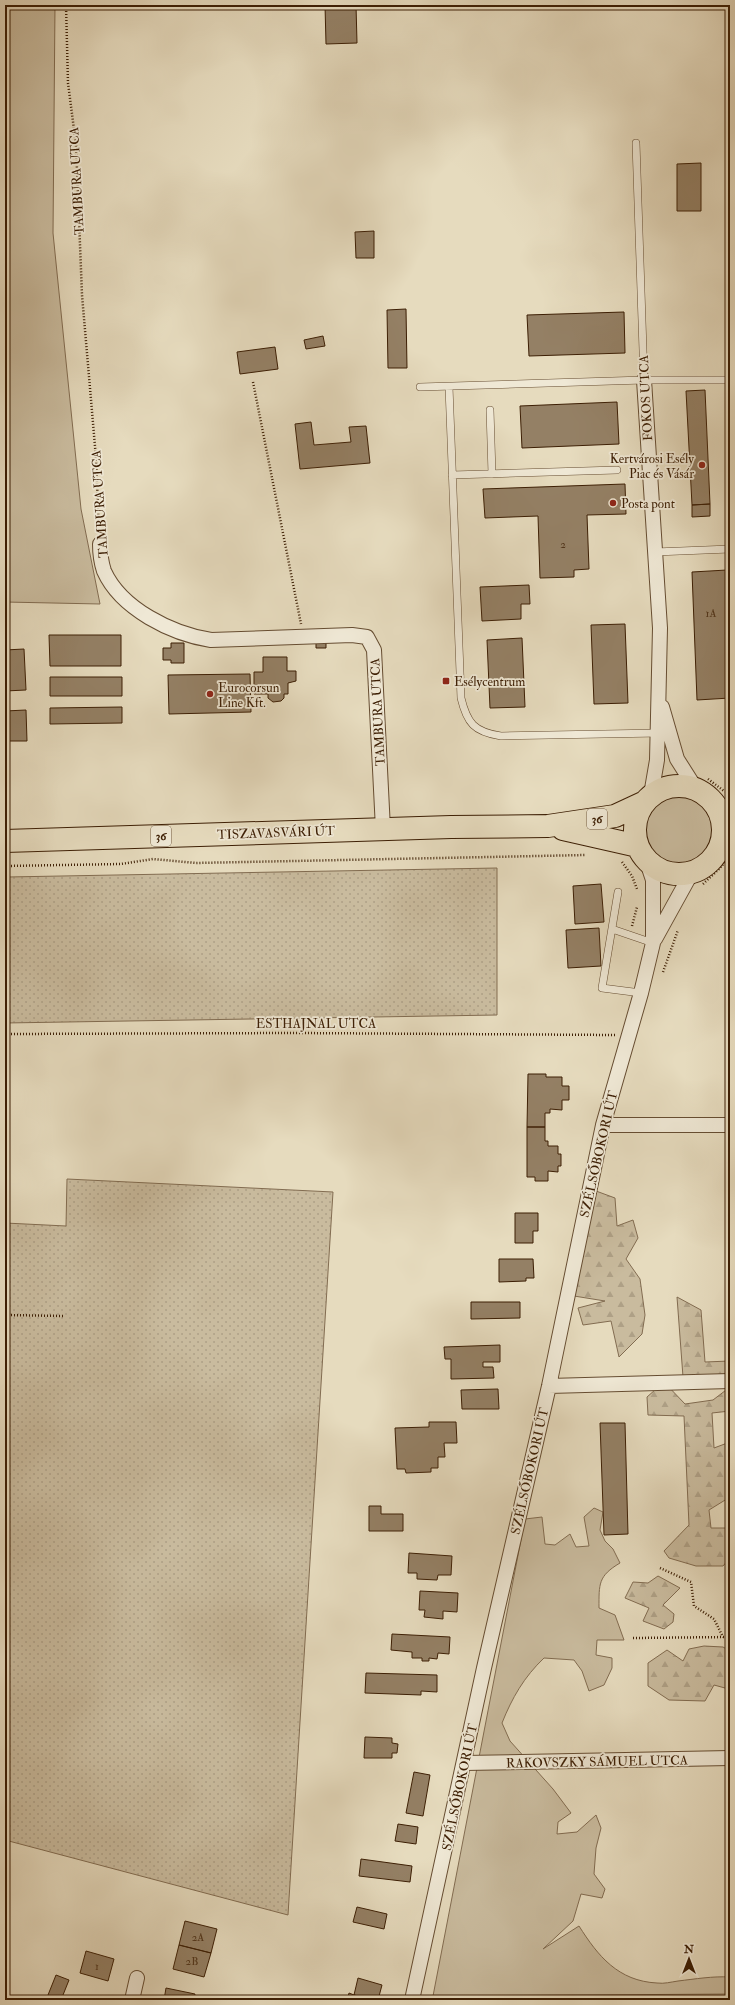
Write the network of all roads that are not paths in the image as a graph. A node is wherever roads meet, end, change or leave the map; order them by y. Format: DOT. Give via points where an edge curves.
graph roads {
  1 [pos="636,143"];
  2 [pos="644,380"];
  3 [pos="730,380"];
  4 [pos="420,387"];
  5 [pos="449,387"];
  6 [pos="490,410"];
  7 [pos="617,470"];
  8 [pos="492,474"];
  9 [pos="452,476"];
  10 [pos="100,544"];
  11 [pos="730,549"];
  12 [pos="655,552"];
  13 [pos="663,732"];
  14 [pos="696,789"];
  15 [pos="647,799"];
  16 [pos="723,809"];
  17 [pos="548,826"];
  18 [pos="382,829"];
  19 [pos="5,841"];
  20 [pos="724,848"];
  21 [pos="642,853"];
  22 [pos="692,872"];
  23 [pos="618,892"];
  24 [pos="612,929"];
  25 [pos="653,943"];
  26 [pos="641,993"];
  27 [pos="730,1124"];
  28 [pos="603,1125"];
  29 [pos="730,1381"];
  30 [pos="549,1386"];
  31 [pos="730,1758"];
  32 [pos="464,1764"];
  33 [pos="136,1978"];
  34 [pos="132,2000"];
  35 [pos="412,2000"];
  1 -- 2 [label="lane, FOKOS UTCA"];
  2 -- 3 [label="lane"];
  2 -- 5 [label="lane"];
  2 -- 12 [label="street, FOKOS UTCA"];
  4 -- 5 [label="lane"];
  5 -- 9 [label="lane"];
  6 -- 8 [label="lane"];
  7 -- 8 [label="lane"];
  8 -- 9 [label="lane"];
  9 -- 13 [label="lane" via="461,698 464,712 472,725 486,734 501,736"];
  10 -- 18 [label="street, TAMBURA UTCA" via="104,570 111,582 142,613 190,637 211,640 352,635 367,637 374,650"];
  11 -- 12 [label="lane"];
  12 -- 13 [label="street, FOKOS UTCA" via="660,628 659,695"];
  13 -- 14 [label="street"];
  13 -- 15 [label="street, FOKOS UTCA" via="657,748 654,782"];
  14 -- 15 [label="main road, 36" via="673,786 661,789"];
  14 -- 16 [label="main road, 36"];
  15 -- 17 [label="main road, 36" via="615,816"];
  15 -- 21 [label="main road" via="639,811 635,828"];
  16 -- 20 [label="main road, 36"];
  17 -- 18 [label="main road, TISZAVASVÁRI ÚT / 36"];
  17 -- 21 [label="main road, 36" via="608,838"];
  18 -- 19 [label="main road, TISZAVASVÁRI ÚT / 36"];
  20 -- 22 [label="main road, 36" via="707,864"];
  21 -- 22 [label="main road, 36" via="662,870"];
  21 -- 25 [label="street" via="653,880"];
  22 -- 25 [label="street"];
  23 -- 24 [label="lane"];
  24 -- 25 [label="lane"];
  24 -- 26 [label="lane" via="602,988"];
  25 -- 26 [label="street, SZÉLSŐBOKORI ÚT"];
  26 -- 28 [label="street, SZÉLSŐBOKORI ÚT"];
  27 -- 28 [label="street"];
  28 -- 30 [label="street, SZÉLSŐBOKORI ÚT"];
  29 -- 30 [label="street"];
  30 -- 32 [label="street, SZÉLSŐBOKORI ÚT"];
  31 -- 32 [label="street, RAKOVSZKY SÁMUEL UTCA"];
  32 -- 35 [label="street, SZÉLSŐBOKORI ÚT"];
  33 -- 34 [label="street"];
}
